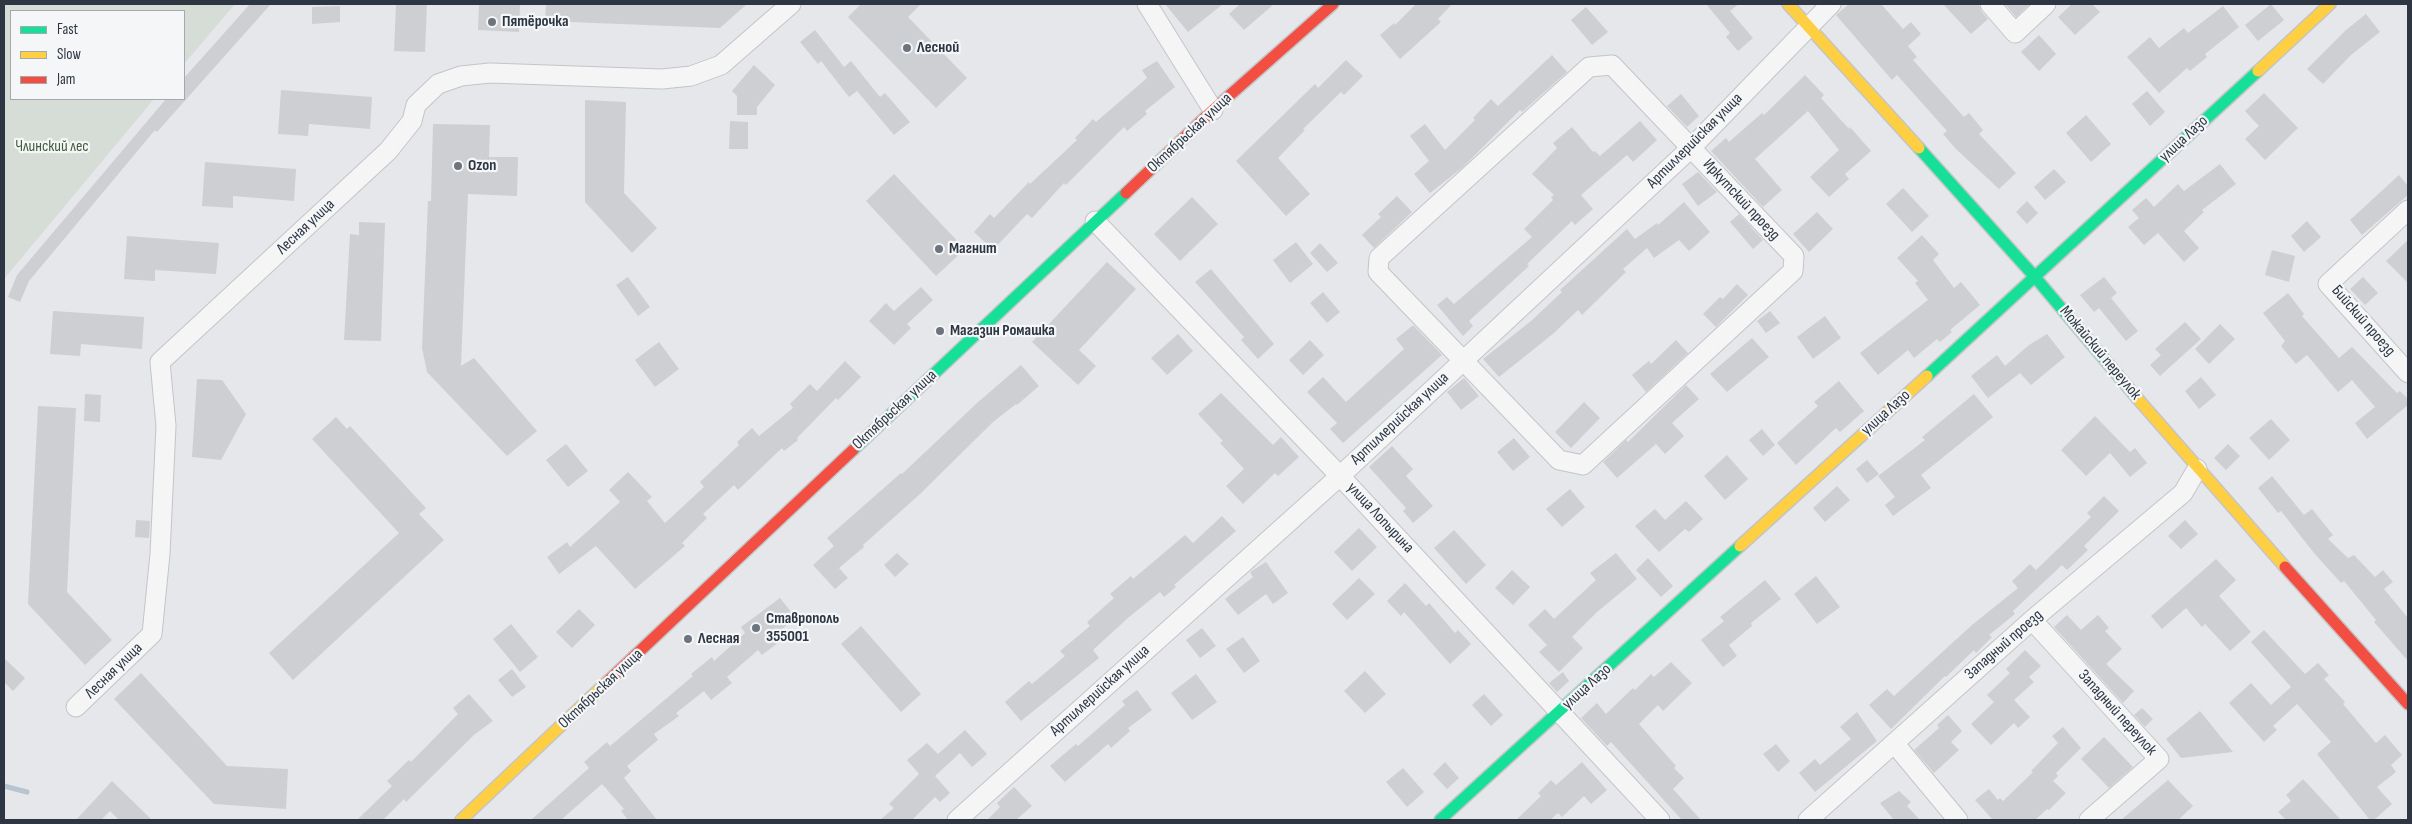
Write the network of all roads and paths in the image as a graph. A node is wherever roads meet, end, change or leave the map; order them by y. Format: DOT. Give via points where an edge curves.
graph roads {
  1 [pos="791,4"];
  2 [pos="1147,4"];
  3 [pos="1332,4"];
  4 [pos="1788,4"];
  5 [pos="1831,4"];
  6 [pos="1990,4"];
  7 [pos="2046,4"];
  8 [pos="2330,4"];
  9 [pos="1808,26"];
  10 [pos="1213,110"];
  11 [pos="1692,147"];
  12 [pos="2408,210"];
  13 [pos="1095,221"];
  14 [pos="2035,277"];
  15 [pos="1463,360"];
  16 [pos="2408,373"];
  17 [pos="2197,469"];
  18 [pos="1340,476"];
  19 [pos="2032,620"];
  20 [pos="2408,704"];
  21 [pos="76,707"];
  22 [pos="1561,711"];
  23 [pos="1894,743"];
  24 [pos="465,819"];
  25 [pos="957,820"];
  26 [pos="1440,820"];
  27 [pos="1660,820"];
  28 [pos="1808,820"];
  29 [pos="1958,820"];
  30 [pos="2090,820"];
  1 -- 21 [label="street, Лесная улица" via="721,65 691,76 662,79 470,75 438,84 416,105 412,121 388,151 160,362 166,426 160,554 152,634"];
  2 -- 10 [label="street"];
  3 -- 10 [label="street, Октябрьская улица"];
  4 -- 9 [label="street, Можайский переулок"];
  5 -- 9 [label="street, Артиллерийская улица"];
  6 -- 7 [label="street" via="2015,33"];
  8 -- 14 [label="street, улица Лазо"];
  9 -- 11 [label="street, Артиллерийская улица"];
  9 -- 14 [label="street, Можайский переулок"];
  10 -- 13 [label="street, Октябрьская улица"];
  11 -- 15 [label="street, Артиллерийская улица"];
  11 -- 15 [label="street, Иркутский проезд" via="1612,65 1589,67 1379,258 1378,272"];
  11 -- 15 [label="street, Иркутский проезд" via="1794,256 1793,271 1583,465 1560,460"];
  12 -- 16 [label="street, Бийский проезд" via="2328,284"];
  13 -- 18 [label="street, улица Лопырина"];
  13 -- 24 [label="street, Октябрьская улица"];
  14 -- 17 [label="street, Можайский переулок"];
  14 -- 22 [label="street, улица Лазо"];
  15 -- 18 [label="street, Артиллерийская улица"];
  17 -- 19 [label="street, Западный проезд" via="2182,493"];
  17 -- 20 [label="street, Можайский переулок"];
  18 -- 22 [label="street, улица Лопырина"];
  18 -- 25 [label="street, Артиллерийская улица"];
  19 -- 23 [label="street, Западный проезд"];
  19 -- 30 [label="street, Западный переулок" via="2159,759"];
  22 -- 26 [label="street, улица Лазо"];
  22 -- 27 [label="street, улица Лопырина"];
  23 -- 28 [label="street, Западный проезд"];
  23 -- 29 [label="street"];
}
